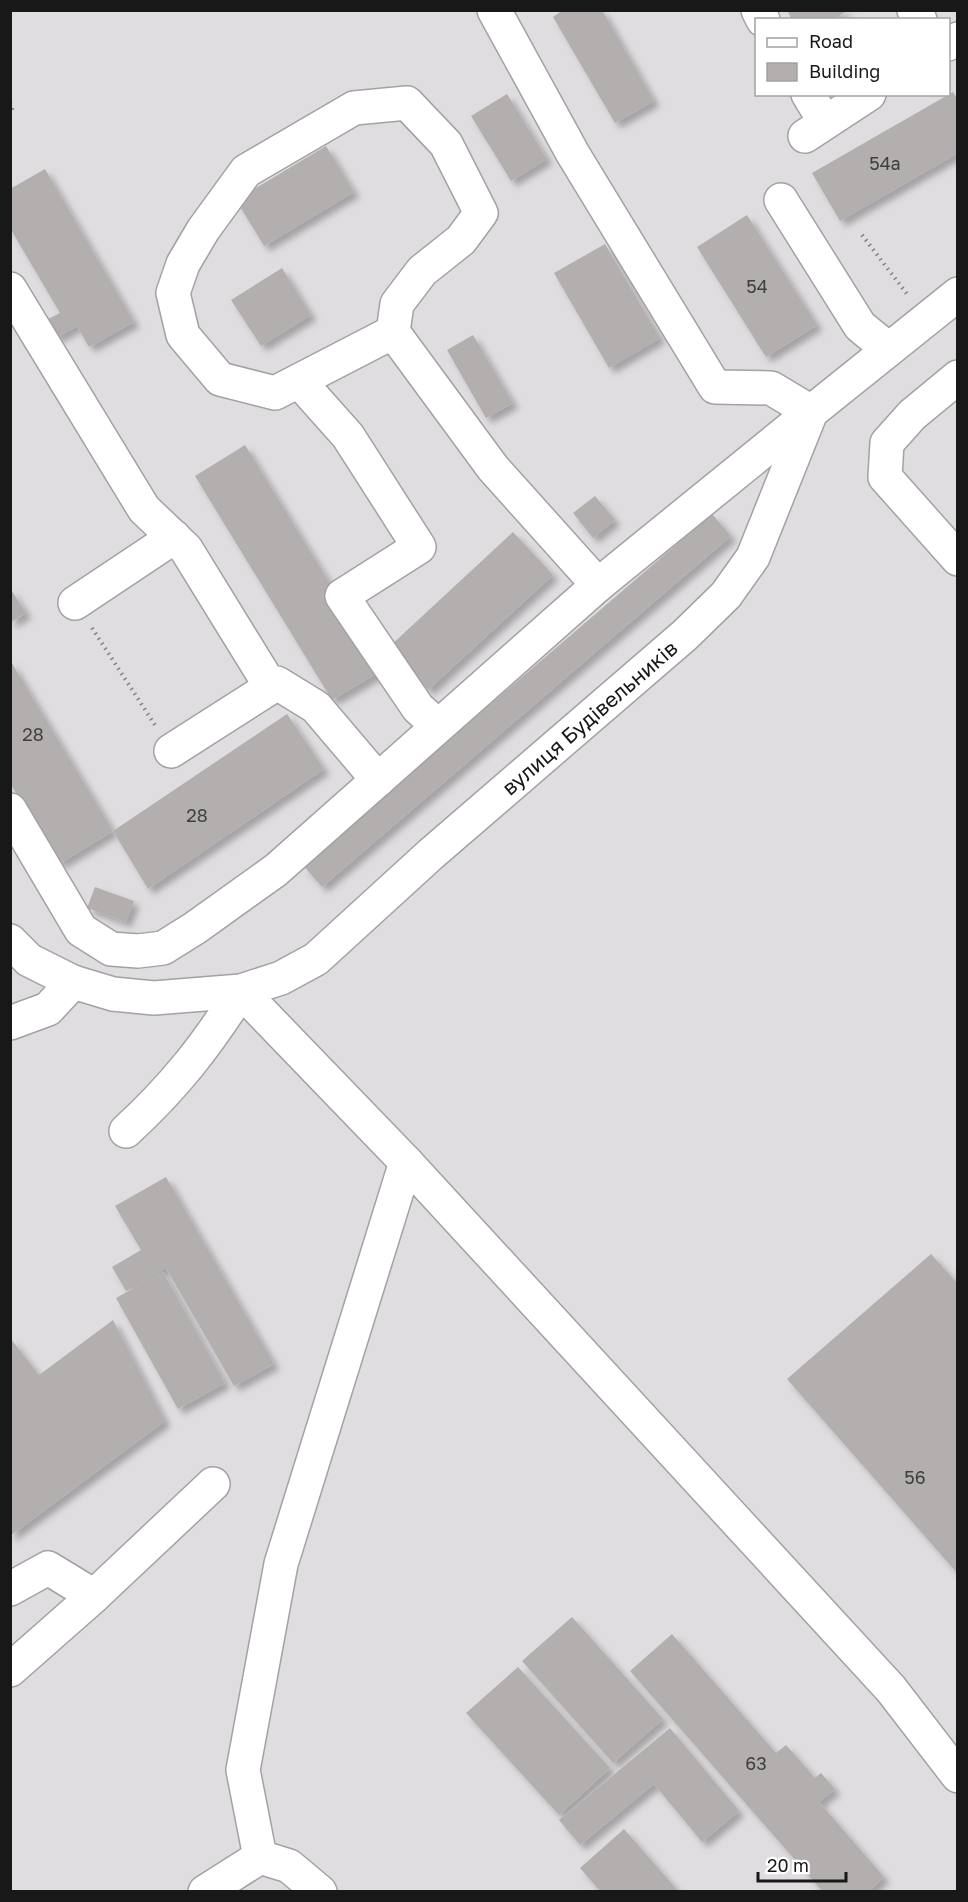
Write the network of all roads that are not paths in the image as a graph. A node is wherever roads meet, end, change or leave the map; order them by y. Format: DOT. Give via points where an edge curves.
graph roads {
  1 [pos="494,10"];
  2 [pos="808,96"];
  3 [pos="866,96"];
  4 [pos="781,200"];
  5 [pos="10,289"];
  6 [pos="957,294"];
  7 [pos="393,332"];
  8 [pos="888,349"];
  9 [pos="957,378"];
  10 [pos="299,381"];
  11 [pos="811,412"];
  12 [pos="174,537"];
  13 [pos="957,559"];
  14 [pos="598,585"];
  15 [pos="75,603"];
  16 [pos="271,687"];
  17 [pos="437,725"];
  18 [pos="171,751"];
  19 [pos="378,780"];
  20 [pos="10,810"];
  21 [pos="10,941"];
  22 [pos="73,982"];
  23 [pos="241,990"];
  24 [pos="10,1023"];
  25 [pos="126,1131"];
  26 [pos="406,1161"];
  27 [pos="213,1484"];
  28 [pos="10,1589"];
  29 [pos="94,1596"];
  30 [pos="10,1670"];
  31 [pos="957,1776"];
  32 [pos="260,1857"];
  33 [pos="205,1892"];
  34 [pos="320,1892"];
  1 -- 11 [label="street" via="573,154 715,387 771,388"];
  2 -- 3 [label="street" via="815,129"];
  4 -- 8 [label="street" via="860,327"];
  5 -- 12 [label="street" via="144,508"];
  6 -- 8 [label="street, вулиця Будівельників"];
  7 -- 10 [label="street"];
  7 -- 10 [label="street" via="397,304 422,271 461,240 481,213 446,144 407,103 354,108 246,171 183,264 173,293 183,335 220,379 275,393"];
  7 -- 14 [label="street" via="494,468"];
  8 -- 11 [label="street, вулиця Будівельників"];
  9 -- 13 [label="street" via="912,415 887,443 885,477"];
  10 -- 17 [label="street" via="348,436 419,547 342,596 418,708"];
  11 -- 14 [label="street"];
  11 -- 23 [label="street, вулиця Будівельників" via="753,557 726,595 316,959 281,978"];
  12 -- 15 [label="street"];
  12 -- 16 [label="street" via="186,549"];
  14 -- 17 [label="street"];
  16 -- 18 [label="street"];
  16 -- 19 [label="street" via="276,683 316,707"];
  17 -- 19 [label="street"];
  19 -- 20 [label="street" via="276,870 195,928 163,948 138,951 111,949 81,930"];
  21 -- 22 [label="street, вулиця Будівельників" via="29,960"];
  22 -- 23 [label="street, вулиця Будівельників" via="113,994 154,998"];
  22 -- 24 [label="street" via="48,1009"];
  23 -- 25 [label="street" via="211,1038 167,1094"];
  23 -- 26 [label="street"];
  26 -- 31 [label="street" via="891,1689"];
  26 -- 32 [label="street" via="281,1564 243,1770"];
  27 -- 29 [label="street"];
  28 -- 29 [label="street" via="48,1568"];
  29 -- 30 [label="street"];
  32 -- 33 [label="street"];
  32 -- 34 [label="street" via="289,1866"];
}
